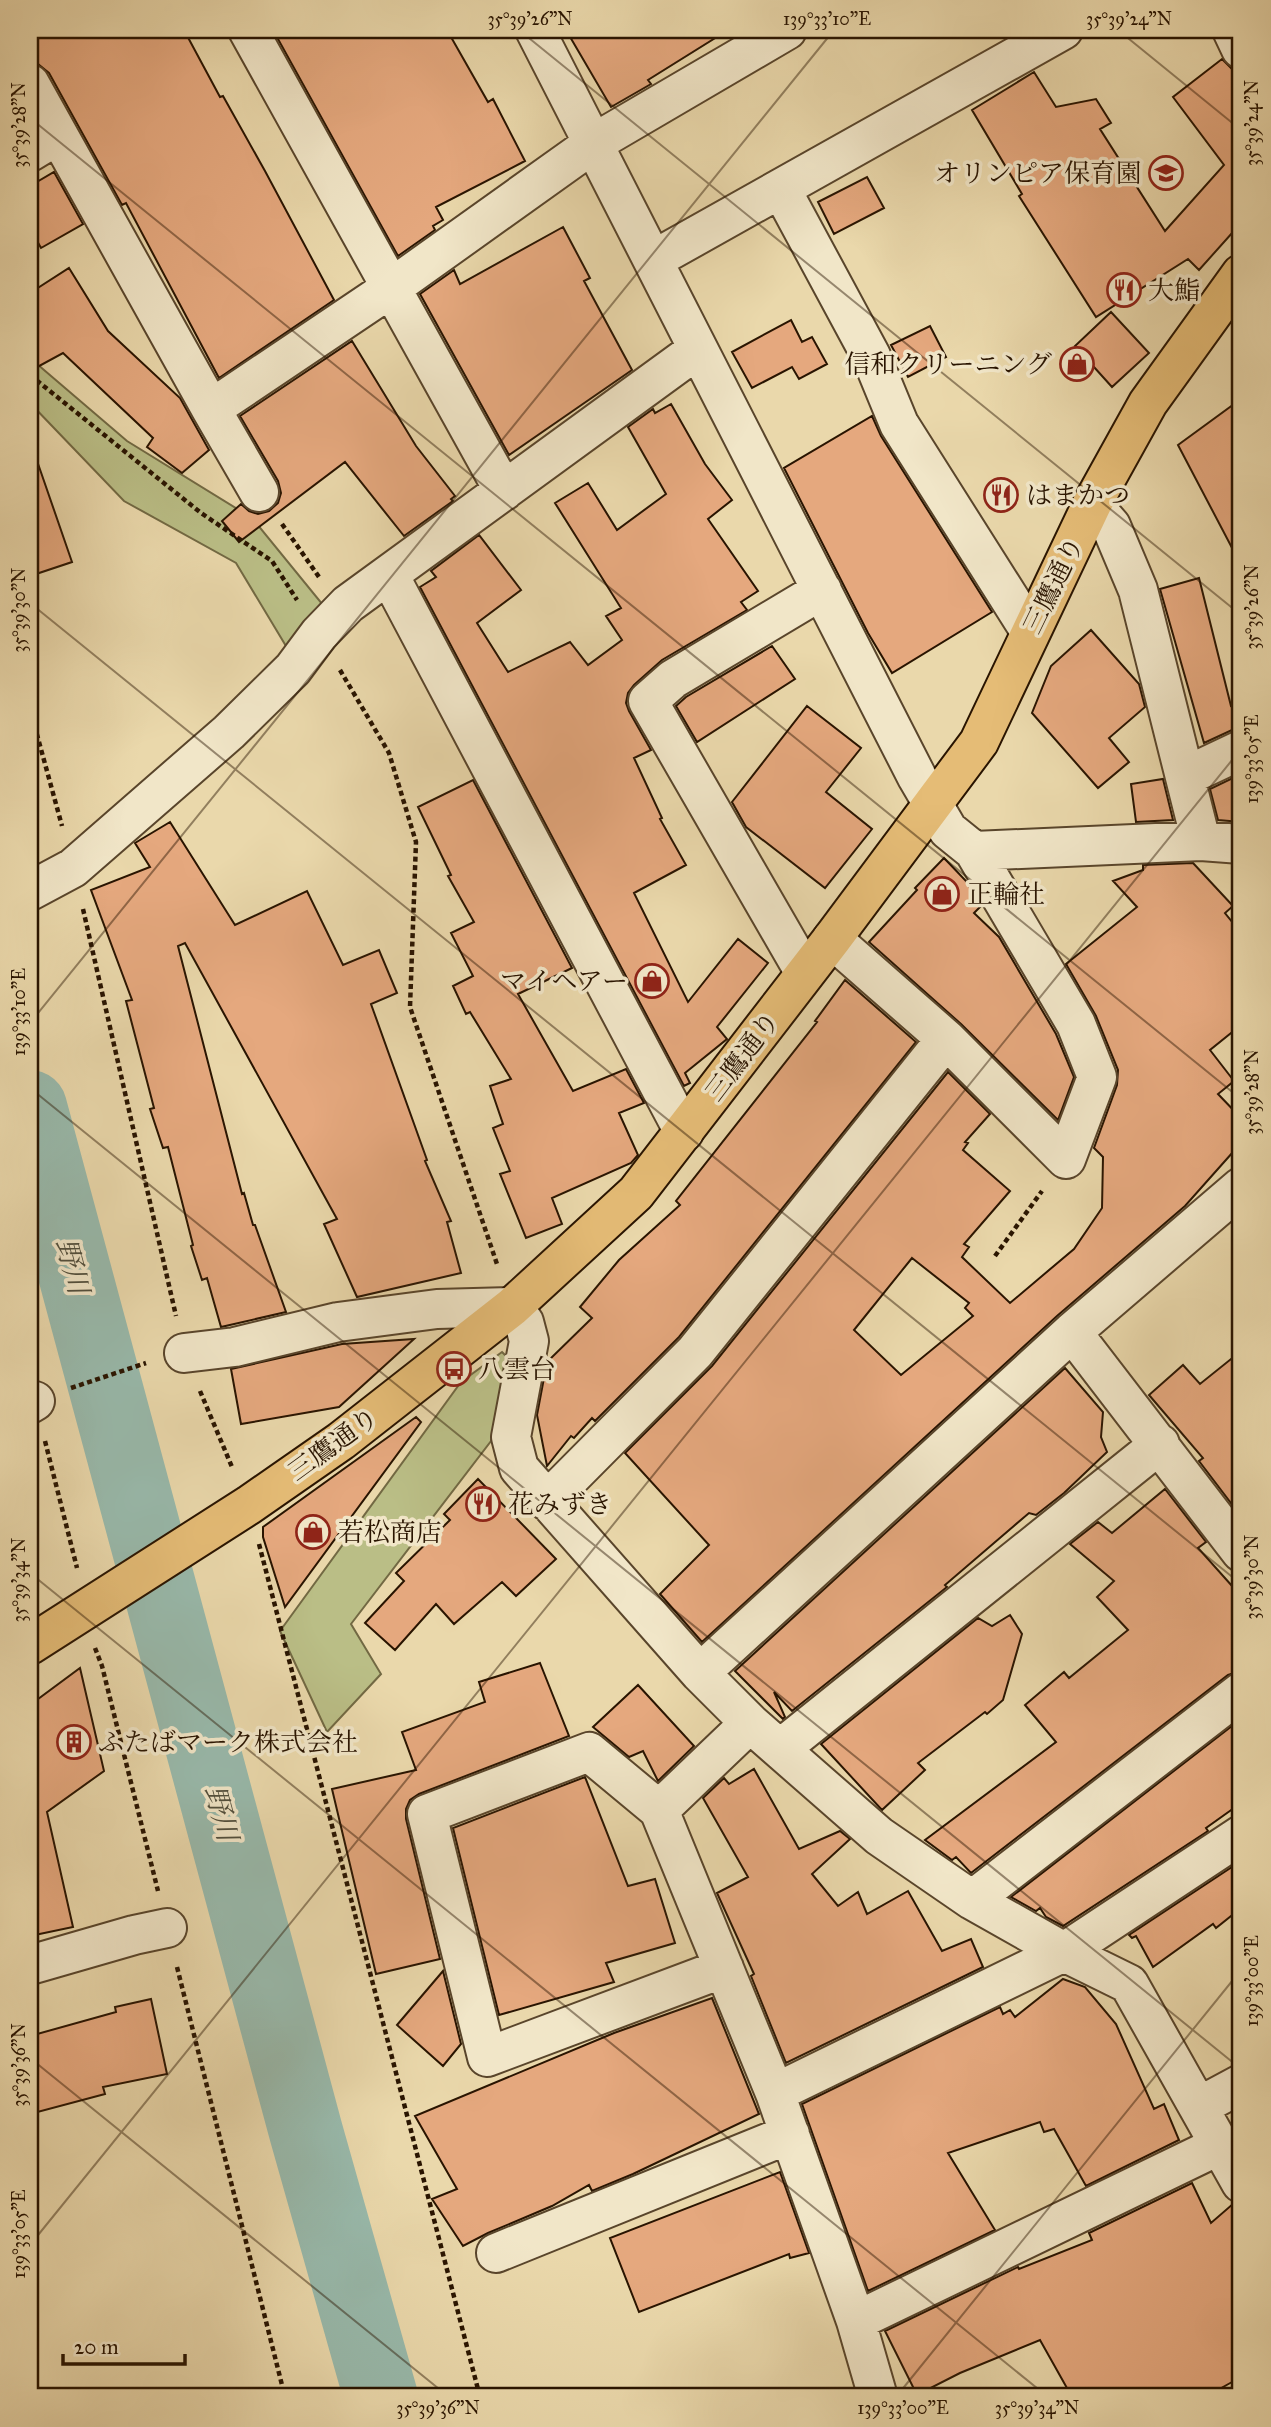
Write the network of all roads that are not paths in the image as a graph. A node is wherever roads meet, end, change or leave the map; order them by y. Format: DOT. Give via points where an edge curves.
graph roads {
  1 [pos="248,30"];
  2 [pos="534,30"];
  3 [pos="787,30"];
  4 [pos="1063,30"];
  5 [pos="1232,30"];
  6 [pos="1241,48"];
  7 [pos="30,84"];
  8 [pos="594,143"];
  9 [pos="44,144"];
  10 [pos="781,189"];
  11 [pos="653,260"];
  12 [pos="1241,274"];
  13 [pos="391,288"];
  14 [pos="698,349"];
  15 [pos="211,409"];
  16 [pos="504,491"];
  17 [pos="259,492"];
  18 [pos="1092,504"];
  19 [pos="389,575"];
  20 [pos="822,590"];
  21 [pos="1030,631"];
  22 [pos="1241,750"];
  23 [pos="1185,776"];
  24 [pos="932,806"];
  25 [pos="1201,841"];
  26 [pos="1241,844"];
  27 [pos="974,851"];
  28 [pos="46,882"];
  29 [pos="832,939"];
  30 [pos="805,973"];
  31 [pos="946,1039"];
  32 [pos="684,1132"];
  33 [pos="1241,1187"];
  34 [pos="512,1307"];
  35 [pos="1072,1332"];
  36 [pos="169,1357"];
  37 [pos="1160,1444"];
  38 [pos="547,1501"];
  39 [pos="1241,1552"];
  40 [pos="30,1645"];
  41 [pos="700,1672"];
  42 [pos="1241,1692"];
  43 [pos="750,1723"];
  44 [pos="780,1749"];
  45 [pos="659,1810"];
  46 [pos="1241,1835"];
  47 [pos="972,1900"];
  48 [pos="167,1928"];
  49 [pos="1064,1952"];
  50 [pos="30,1965"];
  51 [pos="724,1968"];
  52 [pos="1241,2084"];
  53 [pos="775,2093"];
  54 [pos="1200,2106"];
  55 [pos="790,2134"];
  56 [pos="1220,2144"];
  57 [pos="1241,2183"];
  58 [pos="496,2253"];
  59 [pos="856,2321"];
  60 [pos="878,2397"];
  1 -- 13 [label="street"];
  2 -- 8 [label="street"];
  3 -- 8 [label="street"];
  4 -- 10 [label="street"];
  5 -- 6 [label="street"];
  7 -- 9 [label="street"];
  8 -- 11 [label="street"];
  8 -- 13 [label="street"];
  9 -- 15 [label="street"];
  10 -- 11 [label="street"];
  10 -- 21 [label="street" via="871,356 899,424"];
  11 -- 14 [label="street"];
  12 -- 18 [label="main road, 三鷹通り" via="1148,403"];
  13 -- 15 [label="street"];
  13 -- 16 [label="street"];
  14 -- 16 [label="street"];
  14 -- 20 [label="street"];
  15 -- 17 [label="street"];
  16 -- 19 [label="street"];
  18 -- 21 [label="main road, 三鷹通り"];
  18 -- 23 [label="street" via="1111,526 1139,590"];
  19 -- 28 [label="street" via="330,622 293,669 229,732 73,868"];
  19 -- 32 [label="street"];
  20 -- 24 [label="street"];
  20 -- 30 [label="street" via="673,679 648,701"];
  21 -- 24 [label="main road, 三鷹通り" via="979,742"];
  22 -- 23 [label="street"];
  23 -- 25 [label="street"];
  24 -- 27 [label="street" via="948,831"];
  24 -- 29 [label="main road, 三鷹通り"];
  25 -- 26 [label="street"];
  25 -- 27 [label="street"];
  27 -- 31 [label="street" via="1076,1024 1097,1077 1066,1159"];
  29 -- 30 [label="main road, 三鷹通り"];
  29 -- 31 [label="street"];
  30 -- 32 [label="main road, 三鷹通り"];
  31 -- 38 [label="street" via="695,1352"];
  32 -- 34 [label="main road, 三鷹通り" via="636,1193"];
  33 -- 35 [label="street"];
  34 -- 36 [label="street" via="437,1309 338,1322 235,1347"];
  34 -- 38 [label="street" via="524,1322 529,1340 511,1437 519,1468"];
  34 -- 40 [label="main road, 三鷹通り" via="341,1441"];
  35 -- 37 [label="street"];
  35 -- 41 [label="street"];
  37 -- 39 [label="street"];
  37 -- 44 [label="street"];
  38 -- 41 [label="street"];
  41 -- 43 [label="street"];
  42 -- 47 [label="street"];
  43 -- 44 [label="street"];
  43 -- 45 [label="street"];
  44 -- 47 [label="street" via="879,1836"];
  45 -- 51 [label="street"];
  45 -- 51 [label="street" via="589,1752 426,1814 488,2057"];
  46 -- 49 [label="street"];
  47 -- 49 [label="street"];
  48 -- 50 [label="street"];
  49 -- 53 [label="street"];
  49 -- 54 [label="street" via="1129,1984"];
  51 -- 53 [label="street"];
  52 -- 54 [label="street"];
  53 -- 55 [label="street"];
  54 -- 56 [label="street"];
  55 -- 58 [label="street"];
  55 -- 59 [label="street"];
  56 -- 57 [label="street"];
  56 -- 59 [label="street"];
  59 -- 60 [label="street"];
}
